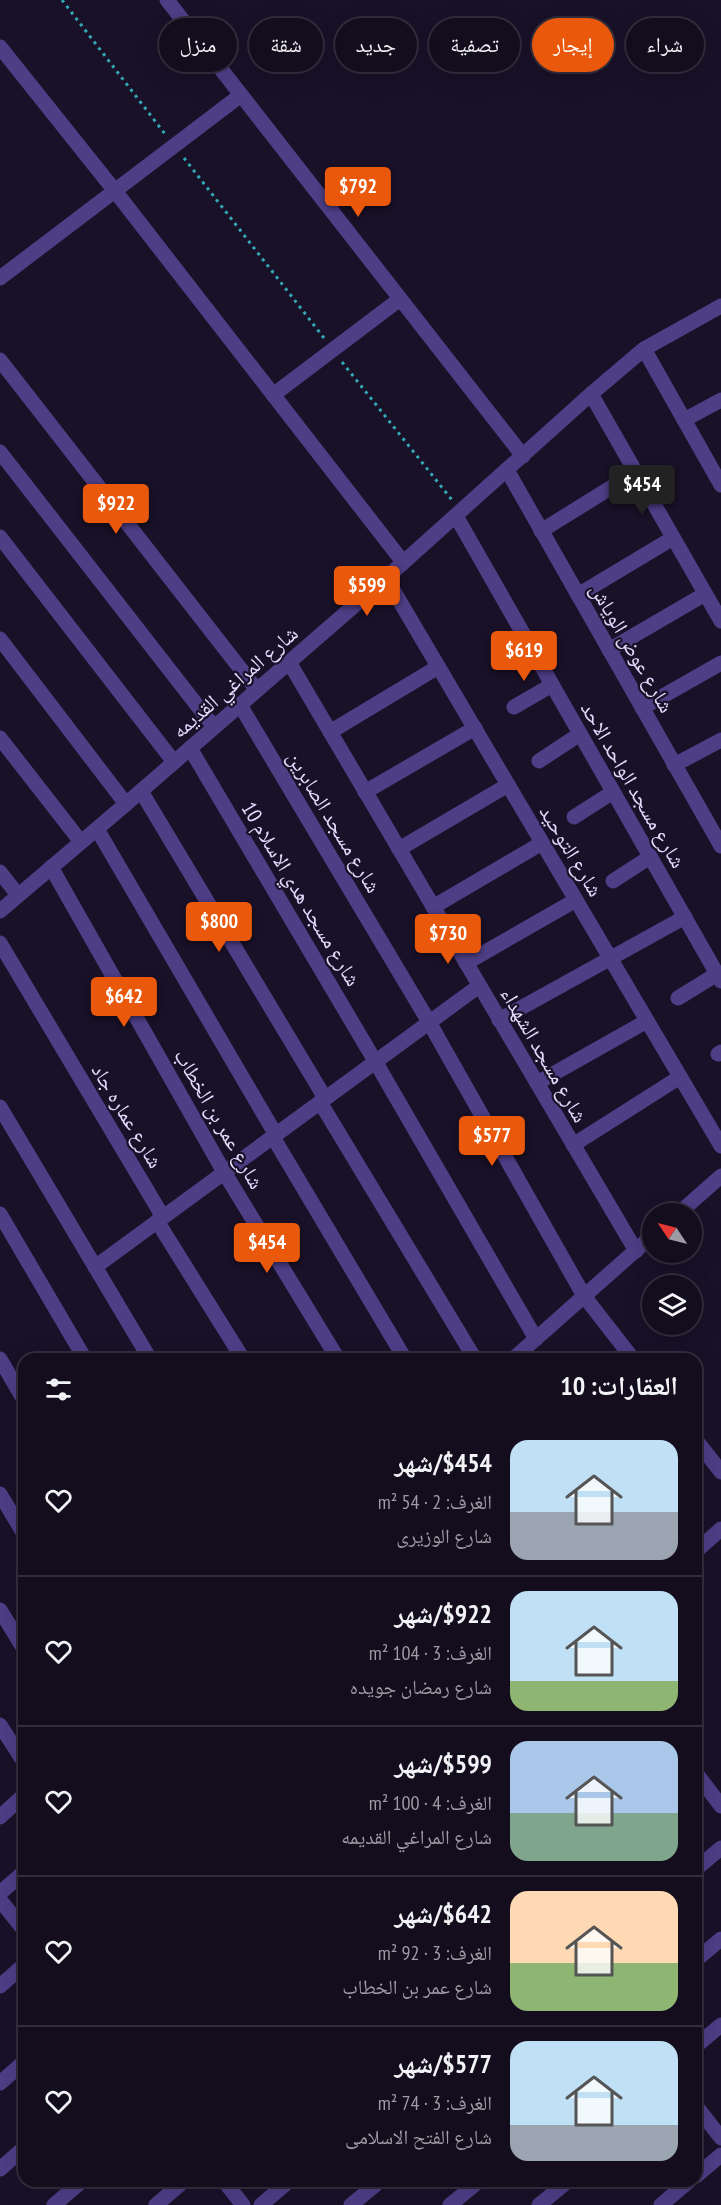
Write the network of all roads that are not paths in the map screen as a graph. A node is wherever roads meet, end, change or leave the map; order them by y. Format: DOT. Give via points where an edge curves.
graph roads {
  1 [pos="167,0"];
  2 [pos="0,47"];
  3 [pos="242,95"];
  4 [pos="115,191"];
  5 [pos="0,278"];
  6 [pos="400,299"];
  7 [pos="721,306"];
  8 [pos="644,350"];
  9 [pos="0,360"];
  10 [pos="591,393"];
  11 [pos="273,395"];
  12 [pos="721,400"];
  13 [pos="684,420"];
  14 [pos="0,452"];
  15 [pos="523,456"];
  16 [pos="507,470"];
  17 [pos="636,472"];
  18 [pos="721,485"];
  19 [pos="458,514"];
  20 [pos="541,531"];
  21 [pos="0,537"];
  22 [pos="673,538"];
  23 [pos="404,562"];
  24 [pos="386,578"];
  25 [pos="705,594"];
  26 [pos="578,595"];
  27 [pos="721,621"];
  28 [pos="0,639"];
  29 [pos="609,650"];
  30 [pos="289,662"];
  31 [pos="721,663"];
  32 [pos="438,667"];
  33 [pos="552,685"];
  34 [pos="257,690"];
  35 [pos="240,705"];
  36 [pos="514,707"];
  37 [pos="642,708"];
  38 [pos="214,727"];
  39 [pos="475,728"];
  40 [pos="330,732"];
  41 [pos="580,734"];
  42 [pos="0,738"];
  43 [pos="721,740"];
  44 [pos="190,748"];
  45 [pos="539,761"];
  46 [pos="174,762"];
  47 [pos="674,765"];
  48 [pos="508,785"];
  49 [pos="141,791"];
  50 [pos="365,792"];
  51 [pos="613,792"];
  52 [pos="126,804"];
  53 [pos="574,817"];
  54 [pos="97,829"];
  55 [pos="81,842"];
  56 [pos="542,843"];
  57 [pos="721,846"];
  58 [pos="399,849"];
  59 [pos="650,857"];
  60 [pos="51,867"];
  61 [pos="0,872"];
  62 [pos="613,881"];
  63 [pos="18,895"];
  64 [pos="576,900"];
  65 [pos="433,907"];
  66 [pos="0,910"];
  67 [pos="685,917"];
  68 [pos="0,943"];
  69 [pos="610,958"];
  70 [pos="466,963"];
  71 [pos="719,977"];
  72 [pos="479,986"];
  73 [pos="678,998"];
  74 [pos="499,1020"];
  75 [pos="647,1021"];
  76 [pos="429,1022"];
  77 [pos="375,1061"];
  78 [pos="680,1077"];
  79 [pos="537,1083"];
  80 [pos="322,1100"];
  81 [pos="0,1107"];
  82 [pos="274,1136"];
  83 [pos="573,1145"];
  84 [pos="721,1146"];
  85 [pos="224,1172"];
  86 [pos="721,1176"];
  87 [pos="690,1203"];
  88 [pos="0,1214"];
  89 [pos="160,1219"];
  90 [pos="642,1245"];
  91 [pos="636,1251"];
  92 [pos="95,1267"];
  93 [pos="585,1296"];
  94 [pos="536,1339"];
  95 [pos="82,1353"];
  96 [pos="146,1353"];
  97 [pos="239,1353"];
  98 [pos="334,1353"];
  99 [pos="401,1353"];
  100 [pos="471,1353"];
  101 [pos="520,1353"];
  102 [pos="628,1353"];
  103 [pos="0,1359"];
  104 [pos="18,1390"];
  105 [pos="702,1448"];
  106 [pos="721,1472"];
  107 [pos="0,1494"];
  108 [pos="18,1524"];
  109 [pos="721,1529"];
  110 [pos="702,1546"];
  111 [pos="0,1610"];
  112 [pos="18,1639"];
  113 [pos="0,1725"];
  114 [pos="18,1753"];
  115 [pos="702,1781"];
  116 [pos="18,1801"];
  117 [pos="721,1806"];
  118 [pos="0,1817"];
  119 [pos="721,1848"];
  120 [pos="702,1864"];
  121 [pos="18,1877"];
  122 [pos="0,1893"];
  123 [pos="0,1900"];
  124 [pos="18,1922"];
  125 [pos="721,1939"];
  126 [pos="702,1955"];
  127 [pos="18,1970"];
  128 [pos="0,1986"];
  129 [pos="721,2025"];
  130 [pos="702,2041"];
  131 [pos="18,2067"];
  132 [pos="0,2083"];
  133 [pos="702,2110"];
  134 [pos="716,2121"];
  135 [pos="721,2138"];
  136 [pos="18,2153"];
  137 [pos="721,2155"];
  138 [pos="0,2169"];
  139 [pos="702,2171"];
  140 [pos="75,2187"];
  141 [pos="177,2187"];
  142 [pos="229,2187"];
  143 [pos="282,2187"];
  144 [pos="373,2187"];
  145 [pos="472,2187"];
  146 [pos="561,2187"];
  147 [pos="682,2187"];
  148 [pos="54,2205"];
  149 [pos="156,2205"];
  150 [pos="243,2205"];
  151 [pos="261,2205"];
  152 [pos="351,2205"];
  153 [pos="450,2205"];
  154 [pos="539,2205"];
  155 [pos="661,2205"];
  1 -- 3 [label="street"];
  2 -- 4 [label="street"];
  3 -- 4 [label="street"];
  3 -- 6 [label="street"];
  4 -- 5 [label="street"];
  4 -- 11 [label="street"];
  6 -- 11 [label="street"];
  6 -- 15 [label="street"];
  7 -- 8 [label="street, شارع المراغي القديمه"];
  8 -- 10 [label="street, شارع المراغي القديمه"];
  8 -- 13 [label="street"];
  9 -- 34 [label="street"];
  10 -- 15 [label="street, شارع المراغي القديمه"];
  10 -- 17 [label="street"];
  11 -- 23 [label="street"];
  12 -- 13 [label="street"];
  13 -- 18 [label="street"];
  14 -- 38 [label="street"];
  15 -- 16 [label="street, شارع المراغي القديمه"];
  16 -- 19 [label="street, شارع المراغي القديمه"];
  16 -- 20 [label="street, شارع عوض الوياش"];
  17 -- 20 [label="street"];
  17 -- 22 [label="street"];
  19 -- 23 [label="street, شارع المراغي القديمه"];
  19 -- 33 [label="street, شارع مسجد الواحد الاحد"];
  20 -- 26 [label="street, شارع عوض الوياش"];
  21 -- 46 [label="street"];
  22 -- 25 [label="street"];
  22 -- 26 [label="street"];
  23 -- 24 [label="street, شارع المراغي القديمه"];
  24 -- 30 [label="street, شارع المراغي القديمه"];
  24 -- 32 [label="street, شارع التوحيد"];
  25 -- 27 [label="street"];
  25 -- 29 [label="street"];
  26 -- 29 [label="street, شارع عوض الوياش"];
  28 -- 52 [label="street"];
  29 -- 37 [label="street, شارع عوض الوياش"];
  30 -- 34 [label="street, شارع المراغي القديمه"];
  30 -- 40 [label="street, شارع مسجد الشهداء"];
  31 -- 37 [label="street"];
  32 -- 39 [label="street, شارع التوحيد"];
  32 -- 40 [label="street"];
  33 -- 36 [label="street"];
  33 -- 41 [label="street, شارع مسجد الواحد الاحد"];
  34 -- 35 [label="street, شارع المراغي القديمه"];
  35 -- 38 [label="street, شارع المراغي القديمه"];
  35 -- 76 [label="street, شارع مسجد الصابرين"];
  37 -- 47 [label="street, شارع عوض الوياش"];
  38 -- 44 [label="street, شارع المراغي القديمه"];
  39 -- 48 [label="street, شارع التوحيد"];
  39 -- 50 [label="street"];
  40 -- 50 [label="street, شارع مسجد الشهداء"];
  41 -- 45 [label="street"];
  41 -- 51 [label="street, شارع مسجد الواحد الاحد"];
  42 -- 55 [label="street"];
  43 -- 47 [label="street"];
  44 -- 46 [label="street, شارع المراغي القديمه"];
  44 -- 77 [label="street, شارع مسجد هدي الاسلام 10"];
  46 -- 49 [label="street, شارع المراغي القديمه"];
  47 -- 57 [label="street, شارع عوض الوياش"];
  48 -- 56 [label="street, شارع التوحيد"];
  48 -- 58 [label="street"];
  49 -- 52 [label="street, شارع المراغي القديمه"];
  49 -- 80 [label="street"];
  50 -- 58 [label="street, شارع مسجد الشهداء"];
  51 -- 53 [label="street"];
  51 -- 59 [label="street, شارع مسجد الواحد الاحد"];
  52 -- 54 [label="street, شارع المراغي القديمه"];
  54 -- 55 [label="street, شارع المراغي القديمه"];
  54 -- 82 [label="street"];
  55 -- 60 [label="street, شارع المراغي القديمه"];
  56 -- 64 [label="street, شارع التوحيد"];
  56 -- 65 [label="street"];
  58 -- 65 [label="street, شارع مسجد الشهداء"];
  59 -- 62 [label="street"];
  59 -- 67 [label="street, شارع مسجد الواحد الاحد"];
  60 -- 63 [label="street, شارع المراغي القديمه"];
  60 -- 85 [label="street, شارع عمر بن الخطاب"];
  61 -- 63 [label="street"];
  63 -- 66 [label="street, شارع المراغي القديمه"];
  64 -- 69 [label="street, شارع التوحيد"];
  64 -- 70 [label="street"];
  65 -- 70 [label="street, شارع مسجد الشهداء"];
  67 -- 69 [label="street"];
  67 -- 71 [label="street, شارع مسجد الواحد الاحد"];
  68 -- 89 [label="street, شارع عماره جاد"];
  69 -- 74 [label="street"];
  69 -- 75 [label="street, شارع التوحيد"];
  70 -- 72 [label="street, شارع مسجد الشهداء"];
  71 -- 73 [label="street"];
  72 -- 74 [label="street, شارع مسجد الشهداء"];
  72 -- 76 [label="street"];
  74 -- 79 [label="street, شارع مسجد الشهداء"];
  75 -- 78 [label="street, شارع التوحيد"];
  75 -- 79 [label="street"];
  76 -- 77 [label="street"];
  76 -- 93 [label="street, شارع مسجد الصابرين"];
  77 -- 80 [label="street"];
  77 -- 94 [label="street, شارع مسجد هدي الاسلام 10"];
  78 -- 83 [label="street"];
  78 -- 84 [label="street, شارع التوحيد"];
  79 -- 83 [label="street, شارع مسجد الشهداء"];
  80 -- 82 [label="street"];
  80 -- 100 [label="street"];
  81 -- 92 [label="street"];
  82 -- 85 [label="street"];
  82 -- 99 [label="street"];
  83 -- 91 [label="street, شارع مسجد الشهداء"];
  85 -- 89 [label="street"];
  85 -- 98 [label="street, شارع عمر بن الخطاب"];
  86 -- 87 [label="street"];
  88 -- 95 [label="street"];
  89 -- 92 [label="street"];
  89 -- 97 [label="street, شارع عماره جاد"];
  90 -- 91 [label="street"];
  91 -- 93 [label="street"];
  92 -- 96 [label="street"];
  93 -- 94 [label="street"];
  93 -- 102 [label="street, شارع مسجد الصابرين"];
  94 -- 101 [label="street"];
  103 -- 104 [label="street"];
  105 -- 106 [label="street"];
  107 -- 108 [label="street"];
  109 -- 110 [label="street"];
  111 -- 112 [label="street"];
  113 -- 114 [label="street"];
  115 -- 117 [label="street"];
  116 -- 118 [label="street"];
  119 -- 120 [label="street"];
  121 -- 122 [label="street"];
  123 -- 124 [label="street"];
  125 -- 126 [label="street"];
  127 -- 128 [label="street"];
  129 -- 130 [label="street"];
  131 -- 132 [label="street"];
  133 -- 134 [label="street"];
  134 -- 135 [label="street"];
  136 -- 138 [label="street"];
  137 -- 139 [label="street"];
  140 -- 148 [label="street"];
  141 -- 149 [label="street"];
  142 -- 150 [label="street"];
  143 -- 151 [label="street"];
  144 -- 152 [label="street"];
  145 -- 153 [label="street"];
  146 -- 154 [label="street"];
  147 -- 155 [label="street"];
}
